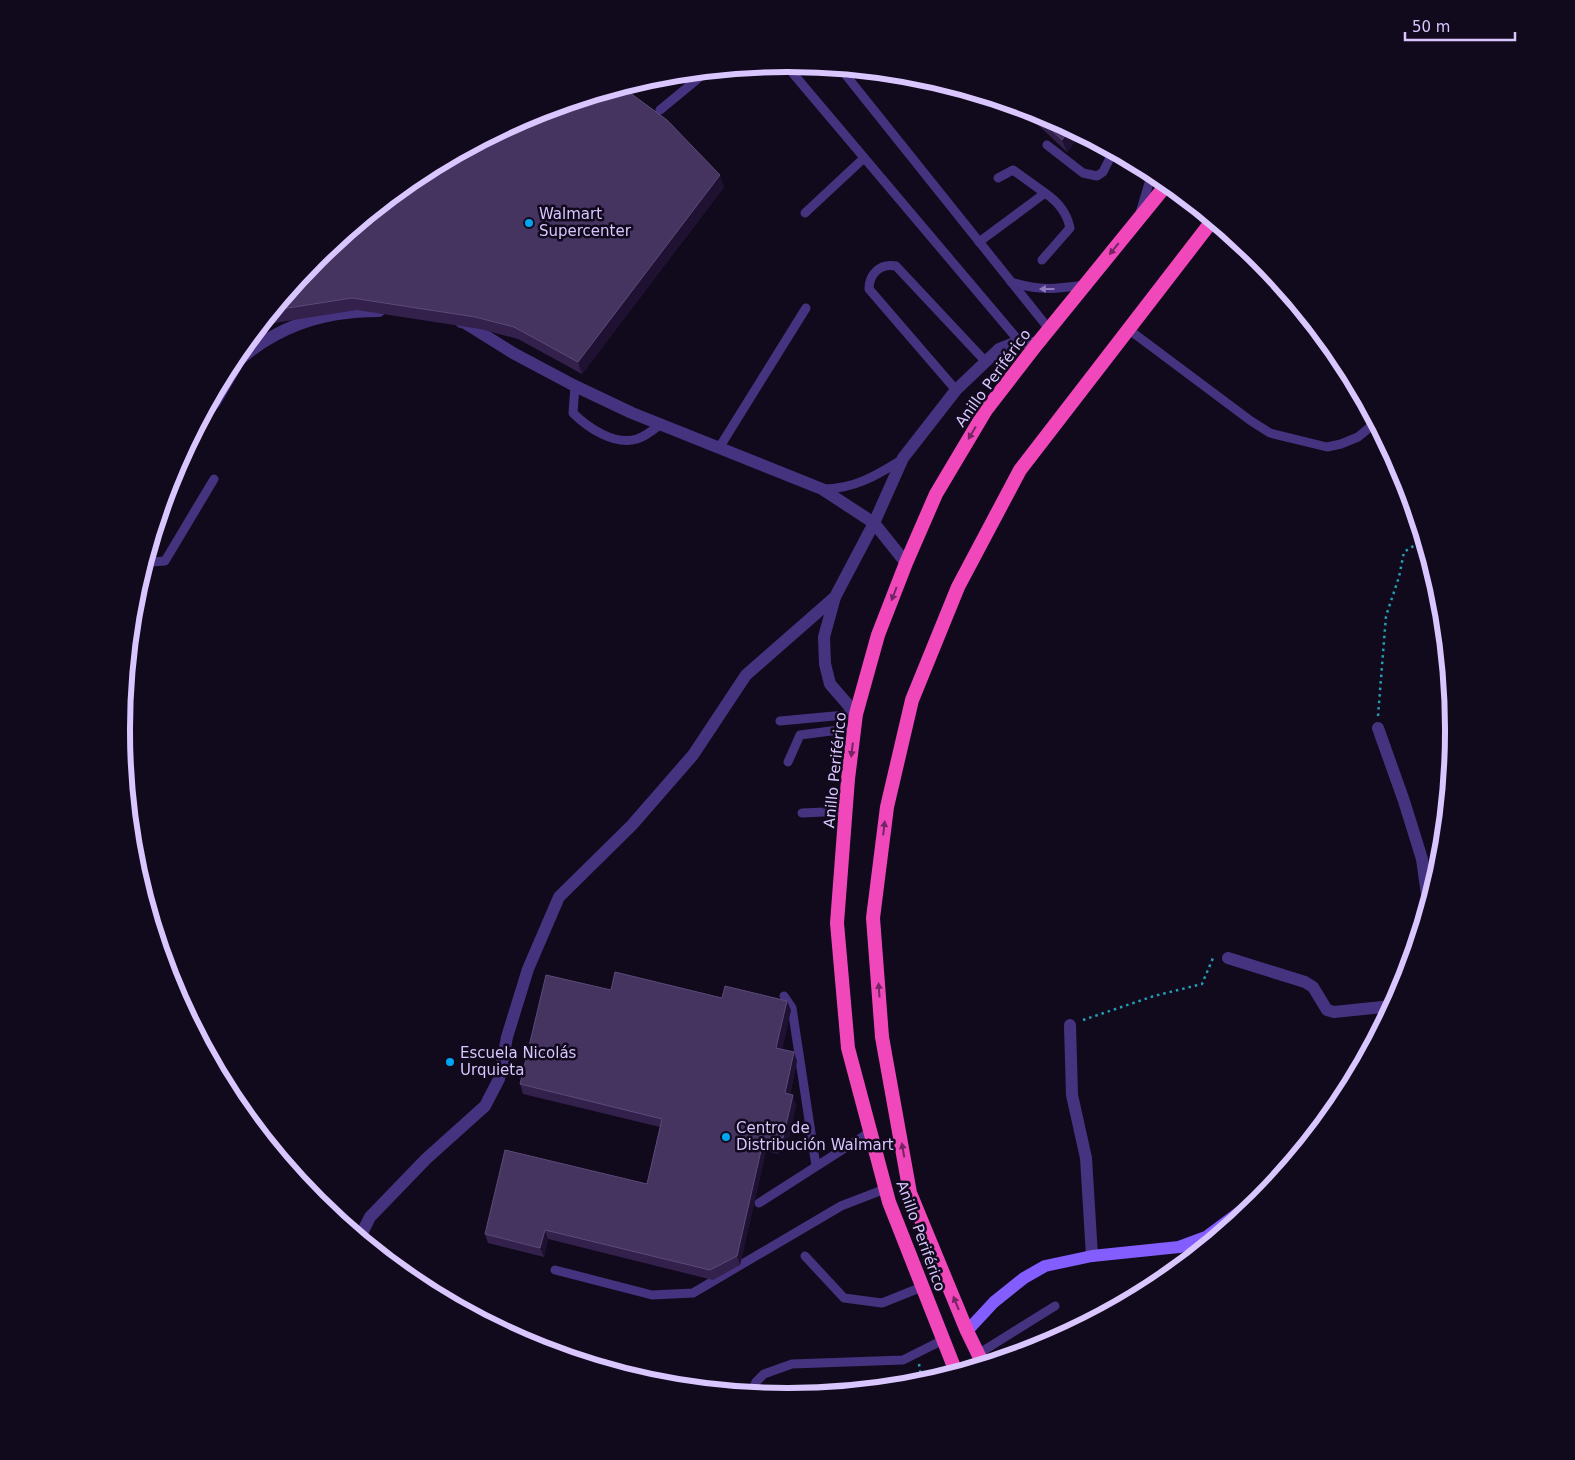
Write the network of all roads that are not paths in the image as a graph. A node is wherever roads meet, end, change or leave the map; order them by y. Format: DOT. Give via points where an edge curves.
graph roads {
  1 [pos="792,72"];
  2 [pos="846,75"];
  3 [pos="698,79"];
  4 [pos="660,110"];
  5 [pos="1047,145"];
  6 [pos="864,158"];
  7 [pos="1110,158"];
  8 [pos="998,178"];
  9 [pos="1150,181"];
  10 [pos="1162,190"];
  11 [pos="1045,193"];
  12 [pos="805,213"];
  13 [pos="1137,221"];
  14 [pos="1209,225"];
  15 [pos="979,242"];
  16 [pos="1042,260"];
  17 [pos="1011,282"];
  18 [pos="1084,285"];
  19 [pos="806,308"];
  20 [pos="394,311"];
  21 [pos="447,319"];
  22 [pos="1049,329"];
  23 [pos="1128,329"];
  24 [pos="1019,342"];
  25 [pos="1036,344"];
  26 [pos="252,350"];
  27 [pos="986,362"];
  28 [pos="574,386"];
  29 [pos="956,390"];
  30 [pos="661,424"];
  31 [pos="1371,427"];
  32 [pos="719,448"];
  33 [pos="903,458"];
  34 [pos="214,479"];
  35 [pos="822,489"];
  36 [pos="874,523"];
  37 [pos="152,562"];
  38 [pos="906,563"];
  39 [pos="835,597"];
  40 [pos="780,721"];
  41 [pos="855,721"];
  42 [pos="1378,728"];
  43 [pos="788,762"];
  44 [pos="846,811"];
  45 [pos="802,813"];
  46 [pos="1426,887"];
  47 [pos="1228,958"];
  48 [pos="784,996"];
  49 [pos="1384,1007"];
  50 [pos="1070,1025"];
  51 [pos="870,1132"];
  52 [pos="816,1166"];
  53 [pos="885,1189"];
  54 [pos="758,1203"];
  55 [pos="361,1230"];
  56 [pos="1201,1241"];
  57 [pos="805,1256"];
  58 [pos="1092,1256"];
  59 [pos="555,1270"];
  60 [pos="922,1287"];
  61 [pos="1055,1306"];
  62 [pos="967,1331"];
  63 [pos="943,1340"];
  64 [pos="981,1358"];
  65 [pos="980,1359"];
  66 [pos="954,1366"];
  67 [pos="754,1386"];
  1 -- 6 [label="lane"];
  2 -- 15 [label="lane"];
  3 -- 4 [label="lane"];
  5 -- 7 [label="lane" via="1083,172 1097,176 1103,172"];
  6 -- 12 [label="lane"];
  6 -- 24 [label="lane"];
  8 -- 11 [label="lane" via="1013,170"];
  9 -- 13 [label="lane"];
  10 -- 13 [label="highway, Anillo Periférico"];
  11 -- 15 [label="lane"];
  11 -- 16 [label="lane" via="1053,198 1068,218 1070,228"];
  13 -- 18 [label="highway, Anillo Periférico, one-way"];
  14 -- 23 [label="highway, Anillo Periférico"];
  15 -- 17 [label="lane"];
  18 -- 17 [label="lane, one-way" via="1034,289"];
  17 -- 22 [label="lane"];
  18 -- 22 [label="highway, Anillo Periférico"];
  19 -- 32 [label="lane"];
  20 -- 26 [label="street" via="358,311 303,318"];
  21 -- 28 [label="street" via="468,319 513,353"];
  22 -- 25 [label="highway, Anillo Periférico"];
  23 -- 31 [label="lane" via="1270,432 1327,447 1358,437"];
  62 -- 23 [label="highway, Anillo Periférico, one-way" via="910,1193 882,1036 873,918 887,807 912,700 958,587 1020,470"];
  24 -- 25 [label="street"];
  24 -- 27 [label="street" via="999,349"];
  25 -- 38 [label="highway, Anillo Periférico, one-way" via="986,410 936,494"];
  27 -- 29 [label="street"];
  27 -- 29 [label="lane" via="896,266 882,267 871,276 869,289"];
  28 -- 30 [label="street"];
  28 -- 30 [label="lane" via="573,413 600,433 627,442 648,434"];
  29 -- 33 [label="street"];
  30 -- 32 [label="street"];
  32 -- 35 [label="street"];
  33 -- 35 [label="lane" via="866,480 839,489"];
  33 -- 36 [label="street"];
  34 -- 37 [label="lane" via="165,561"];
  35 -- 36 [label="street"];
  36 -- 38 [label="street"];
  36 -- 39 [label="street"];
  38 -- 41 [label="highway, Anillo Periférico, one-way" via="878,635"];
  39 -- 41 [label="street" via="824,638 825,664 830,684"];
  39 -- 55 [label="street" via="746,675 693,755 632,826 559,897 528,969 507,1037 499,1079 485,1106 426,1159"];
  40 -- 41 [label="lane"];
  41 -- 43 [label="lane" via="800,735"];
  41 -- 44 [label="highway, Anillo Periférico, one-way"];
  42 -- 46 [label="street" via="1422,859"];
  44 -- 45 [label="lane"];
  44 -- 51 [label="highway, Anillo Periférico" via="837,923 848,1048"];
  47 -- 49 [label="street" via="1305,982 1313,987 1327,1010"];
  48 -- 52 [label="lane" via="792,1008"];
  50 -- 58 [label="street" via="1072,1095 1086,1158"];
  51 -- 52 [label="lane"];
  51 -- 53 [label="highway, Anillo Periférico"];
  52 -- 54 [label="lane"];
  53 -- 59 [label="lane" via="841,1206 693,1293 652,1295"];
  53 -- 60 [label="highway, Anillo Periférico"];
  56 -- 58 [label="main road" via="1180,1247"];
  57 -- 60 [label="lane" via="844,1298 882,1303"];
  58 -- 62 [label="main road" via="1045,1266 1024,1278 994,1302"];
  60 -- 63 [label="highway, Anillo Periférico"];
  61 -- 64 [label="lane"];
  62 -- 65 [label="highway, Anillo Periférico"];
  63 -- 66 [label="highway, Anillo Periférico"];
  63 -- 67 [label="lane" via="903,1360 792,1364 764,1374"];
}
